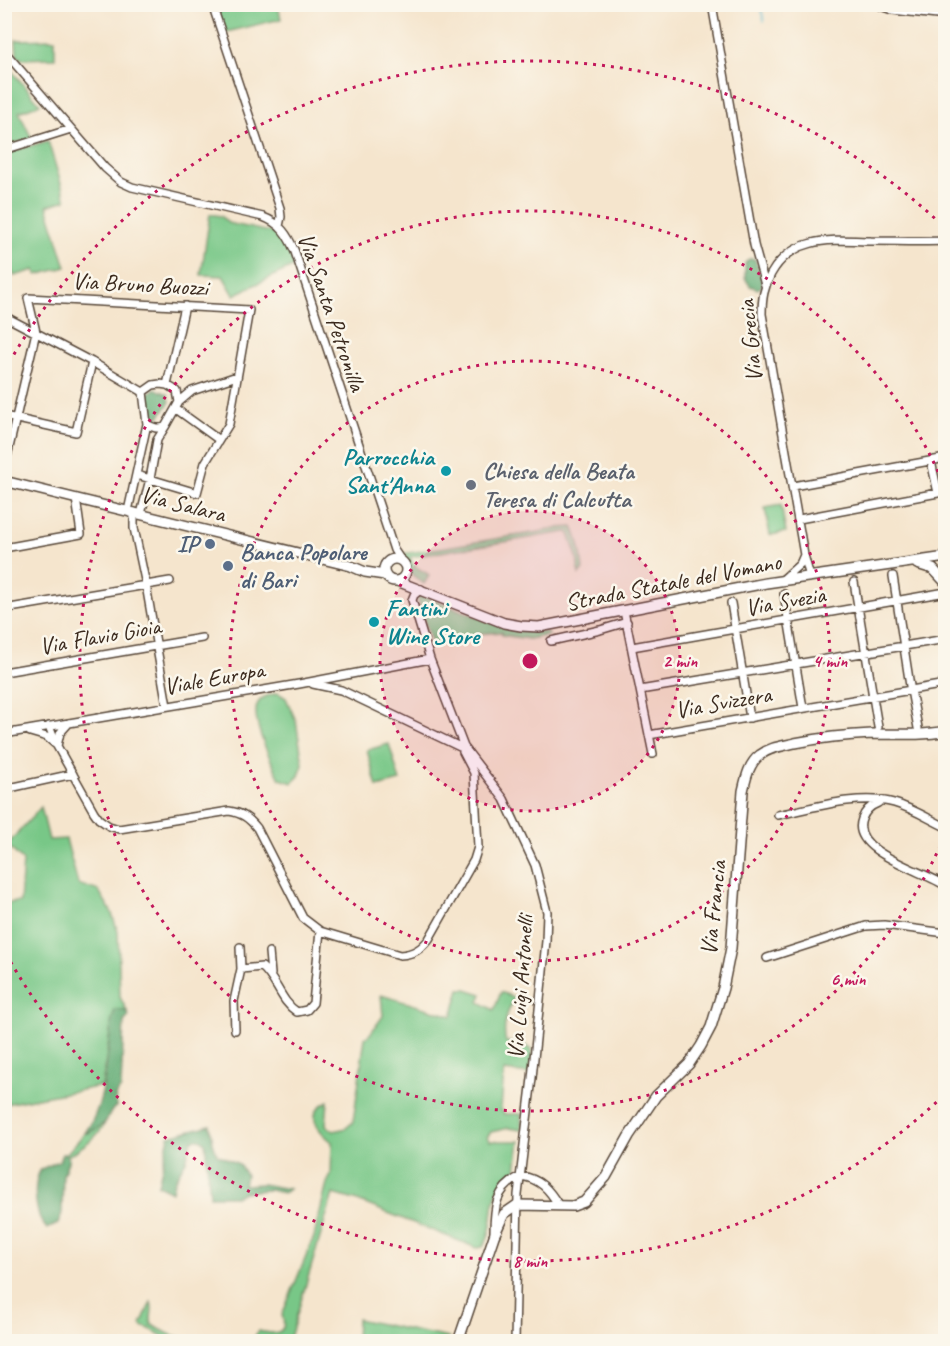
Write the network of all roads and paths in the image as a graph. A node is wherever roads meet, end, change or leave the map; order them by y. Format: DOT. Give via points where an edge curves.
graph roads {
  1 [pos="212,4"];
  2 [pos="712,4"];
  3 [pos="875,4"];
  4 [pos="945,15"];
  5 [pos="4,51"];
  6 [pos="71,129"];
  7 [pos="4,150"];
  8 [pos="279,226"];
  9 [pos="945,241"];
  10 [pos="765,285"];
  11 [pos="184,306"];
  12 [pos="4,316"];
  13 [pos="36,332"];
  14 [pos="92,362"];
  15 [pos="237,376"];
  16 [pos="167,385"];
  17 [pos="142,392"];
  18 [pos="178,406"];
  19 [pos="4,416"];
  20 [pos="17,419"];
  21 [pos="147,424"];
  22 [pos="165,427"];
  23 [pos="219,440"];
  24 [pos="945,458"];
  25 [pos="931,461"];
  26 [pos="4,469"];
  27 [pos="137,475"];
  28 [pos="150,479"];
  29 [pos="4,481"];
  30 [pos="793,486"];
  31 [pos="942,492"];
  32 [pos="76,498"];
  33 [pos="134,512"];
  34 [pos="799,519"];
  35 [pos="4,548"];
  36 [pos="394,550"];
  37 [pos="804,555"];
  38 [pos="944,559"];
  39 [pos="388,562"];
  40 [pos="402,562"];
  41 [pos="800,564"];
  42 [pos="899,564"];
  43 [pos="351,566"];
  44 [pos="405,574"];
  45 [pos="385,575"];
  46 [pos="893,576"];
  47 [pos="805,577"];
  48 [pos="943,579"];
  49 [pos="170,581"];
  50 [pos="398,581"];
  51 [pos="781,581"];
  52 [pos="855,582"];
  53 [pos="146,585"];
  54 [pos="418,588"];
  55 [pos="945,592"];
  56 [pos="784,594"];
  57 [pos="897,601"];
  58 [pos="730,603"];
  59 [pos="860,608"];
  60 [pos="4,609"];
  61 [pos="624,611"];
  62 [pos="789,620"];
  63 [pos="627,622"];
  64 [pos="552,625"];
  65 [pos="735,629"];
  66 [pos="202,638"];
  67 [pos="945,639"];
  68 [pos="157,646"];
  69 [pos="903,646"];
  70 [pos="632,647"];
  71 [pos="866,652"];
  72 [pos="430,659"];
  73 [pos="796,664"];
  74 [pos="4,672"];
  75 [pos="742,674"];
  76 [pos="299,684"];
  77 [pos="945,684"];
  78 [pos="911,688"];
  79 [pos="640,690"];
  80 [pos="874,697"];
  81 [pos="167,706"];
  82 [pos="803,708"];
  83 [pos="750,718"];
  84 [pos="69,723"];
  85 [pos="49,726"];
  86 [pos="878,727"];
  87 [pos="918,728"];
  88 [pos="26,730"];
  89 [pos="945,731"];
  90 [pos="4,734"];
  91 [pos="649,735"];
  92 [pos="57,746"];
  93 [pos="462,747"];
  94 [pos="653,754"];
  95 [pos="73,774"];
  96 [pos="4,791"];
  97 [pos="883,801"];
  98 [pos="778,814"];
  99 [pos="945,827"];
  100 [pos="945,886"];
  101 [pos="320,931"];
  102 [pos="945,933"];
  103 [pos="240,947"];
  104 [pos="269,952"];
  105 [pos="767,958"];
  106 [pos="241,969"];
  107 [pos="271,974"];
  108 [pos="236,1030"];
  109 [pos="521,1176"];
  110 [pos="517,1206"];
  111 [pos="559,1206"];
  112 [pos="494,1236"];
  113 [pos="458,1341"];
  114 [pos="515,1341"];
  1 -- 8 [label="street" via="280,208"];
  2 -- 10 [label="street" via="754,245"];
  3 -- 4 [label="street" via="892,10"];
  5 -- 6 [label="street, Via Santa Petronilla"];
  6 -- 7 [label="street"];
  6 -- 8 [label="street, Via Santa Petronilla" via="113,176 132,187 263,217"];
  8 -- 36 [label="street, Via Santa Petronilla" via="295,252"];
  9 -- 10 [label="street, Via Grecia" via="811,242 783,257"];
  10 -- 30 [label="street, Via Grecia" via="762,314"];
  11 -- 13 [label="street, Via Bruno Buozzi" via="28,298"];
  11 -- 15 [label="street, Via Bruno Buozzi" via="249,310"];
  11 -- 16 [label="street"];
  12 -- 13 [label="street"];
  13 -- 14 [label="street"];
  13 -- 20 [label="street"];
  14 -- 17 [label="street"];
  14 -- 20 [label="street" via="76,432"];
  15 -- 18 [label="street" via="192,391"];
  15 -- 23 [label="street" via="229,424"];
  16 -- 17 [label="street" via="153,385"];
  16 -- 18 [label="street" via="177,391"];
  17 -- 21 [label="street"];
  18 -- 22 [label="street"];
  18 -- 23 [label="street"];
  19 -- 20 [label="street"];
  20 -- 26 [label="street"];
  21 -- 22 [label="street"];
  21 -- 27 [label="street"];
  22 -- 28 [label="street" via="157,440"];
  23 -- 28 [label="street" via="205,463 197,493"];
  24 -- 25 [label="street"];
  25 -- 30 [label="street"];
  25 -- 31 [label="street"];
  27 -- 28 [label="street"];
  27 -- 33 [label="street"];
  28 -- 33 [label="street"];
  29 -- 32 [label="main road, Via Salara"];
  30 -- 34 [label="street, Via Grecia"];
  31 -- 34 [label="street"];
  32 -- 33 [label="main road, Via Salara"];
  32 -- 35 [label="street" via="81,534"];
  33 -- 43 [label="main road, Via Salara"];
  33 -- 53 [label="street"];
  34 -- 37 [label="street, Via Grecia"];
  36 -- 39 [label="street"];
  36 -- 40 [label="street, Via Santa Petronilla"];
  37 -- 41 [label="street"];
  37 -- 47 [label="street, Via Grecia"];
  38 -- 42 [label="main road, Strada Statale del Vomano"];
  38 -- 48 [label="main road"];
  39 -- 40 [label="main road"];
  39 -- 43 [label="main road, Via Salara" via="376,568"];
  39 -- 45 [label="main road"];
  40 -- 44 [label="main road"];
  41 -- 47 [label="street"];
  41 -- 51 [label="street"];
  42 -- 47 [label="main road, Strada Statale del Vomano"];
  42 -- 48 [label="main road" via="933,568"];
  43 -- 45 [label="main road, Via Salara"];
  44 -- 50 [label="main road"];
  44 -- 54 [label="main road"];
  45 -- 50 [label="main road"];
  46 -- 57 [label="street"];
  47 -- 51 [label="main road, Strada Statale del Vomano"];
  49 -- 53 [label="street"];
  50 -- 54 [label="main road, Strada Statale del Vomano"];
  51 -- 61 [label="main road, Strada Statale del Vomano"];
  52 -- 59 [label="street"];
  53 -- 60 [label="street"];
  53 -- 68 [label="street"];
  54 -- 64 [label="main road, Strada Statale del Vomano" via="504,623"];
  54 -- 72 [label="street, Via Luigi Antonelli" via="412,600"];
  55 -- 57 [label="street, Via Svezia"];
  56 -- 62 [label="street"];
  57 -- 59 [label="street, Via Svezia"];
  57 -- 69 [label="street"];
  58 -- 65 [label="street"];
  59 -- 62 [label="street, Via Svezia"];
  59 -- 71 [label="street"];
  61 -- 63 [label="street"];
  61 -- 64 [label="main road, Strada Statale del Vomano"];
  62 -- 65 [label="street, Via Svezia"];
  62 -- 73 [label="street"];
  63 -- 64 [label="street" via="553,640"];
  63 -- 70 [label="street"];
  65 -- 70 [label="street, Via Svezia"];
  65 -- 75 [label="street"];
  66 -- 68 [label="street, Via Flavio Gioia"];
  67 -- 69 [label="street"];
  68 -- 74 [label="street, Via Flavio Gioia"];
  68 -- 81 [label="street"];
  69 -- 71 [label="street"];
  69 -- 78 [label="street"];
  70 -- 79 [label="street"];
  71 -- 73 [label="street"];
  71 -- 80 [label="street"];
  72 -- 76 [label="street, Viale Europa"];
  72 -- 93 [label="street, Via Luigi Antonelli"];
  73 -- 75 [label="street"];
  73 -- 82 [label="street"];
  75 -- 79 [label="street"];
  75 -- 83 [label="street"];
  76 -- 81 [label="street, Viale Europa"];
  76 -- 93 [label="street" via="321,684 341,690"];
  77 -- 78 [label="street, Via Svizzera"];
  78 -- 80 [label="street, Via Svizzera"];
  78 -- 87 [label="street"];
  79 -- 91 [label="street"];
  80 -- 82 [label="street, Via Svizzera"];
  80 -- 86 [label="street"];
  81 -- 84 [label="street, Viale Europa"];
  82 -- 83 [label="street, Via Svizzera"];
  83 -- 91 [label="street, Via Svizzera"];
  84 -- 85 [label="street, Viale Europa"];
  84 -- 92 [label="street" via="60,733"];
  85 -- 88 [label="street, Viale Europa"];
  85 -- 92 [label="street"];
  88 -- 90 [label="street, Viale Europa"];
  88 -- 92 [label="street"];
  89 -- 111 [label="main road, Via Francia" via="809,740 772,748 752,764 743,791 731,948 711,1027 689,1064 656,1096 606,1177 584,1202"];
  91 -- 94 [label="street"];
  92 -- 95 [label="street"];
  93 -- 101 [label="street" via="474,773 478,848 429,939 420,950 400,955"];
  93 -- 109 [label="street, Via Luigi Antonelli" via="504,799 535,865 547,912"];
  95 -- 96 [label="street"];
  95 -- 101 [label="street" via="99,819 119,829 230,811 250,819 303,918"];
  97 -- 98 [label="street" via="861,800"];
  97 -- 99 [label="street"];
  97 -- 100 [label="street" via="871,805 862,818 860,826 865,841 879,853"];
  101 -- 107 [label="street" via="313,1003 307,1010 297,1012 288,1006"];
  102 -- 105 [label="street" via="866,926"];
  103 -- 106 [label="street"];
  104 -- 107 [label="street"];
  106 -- 107 [label="street" via="262,967"];
  106 -- 108 [label="street" via="234,1001"];
  109 -- 110 [label="street, Via Luigi Antonelli"];
  109 -- 111 [label="street" via="534,1178"];
  109 -- 112 [label="street" via="500,1192"];
  110 -- 111 [label="main road"];
  110 -- 112 [label="main road" via="504,1214"];
  110 -- 114 [label="street, Via Luigi Antonelli"];
  112 -- 113 [label="main road"];
}
